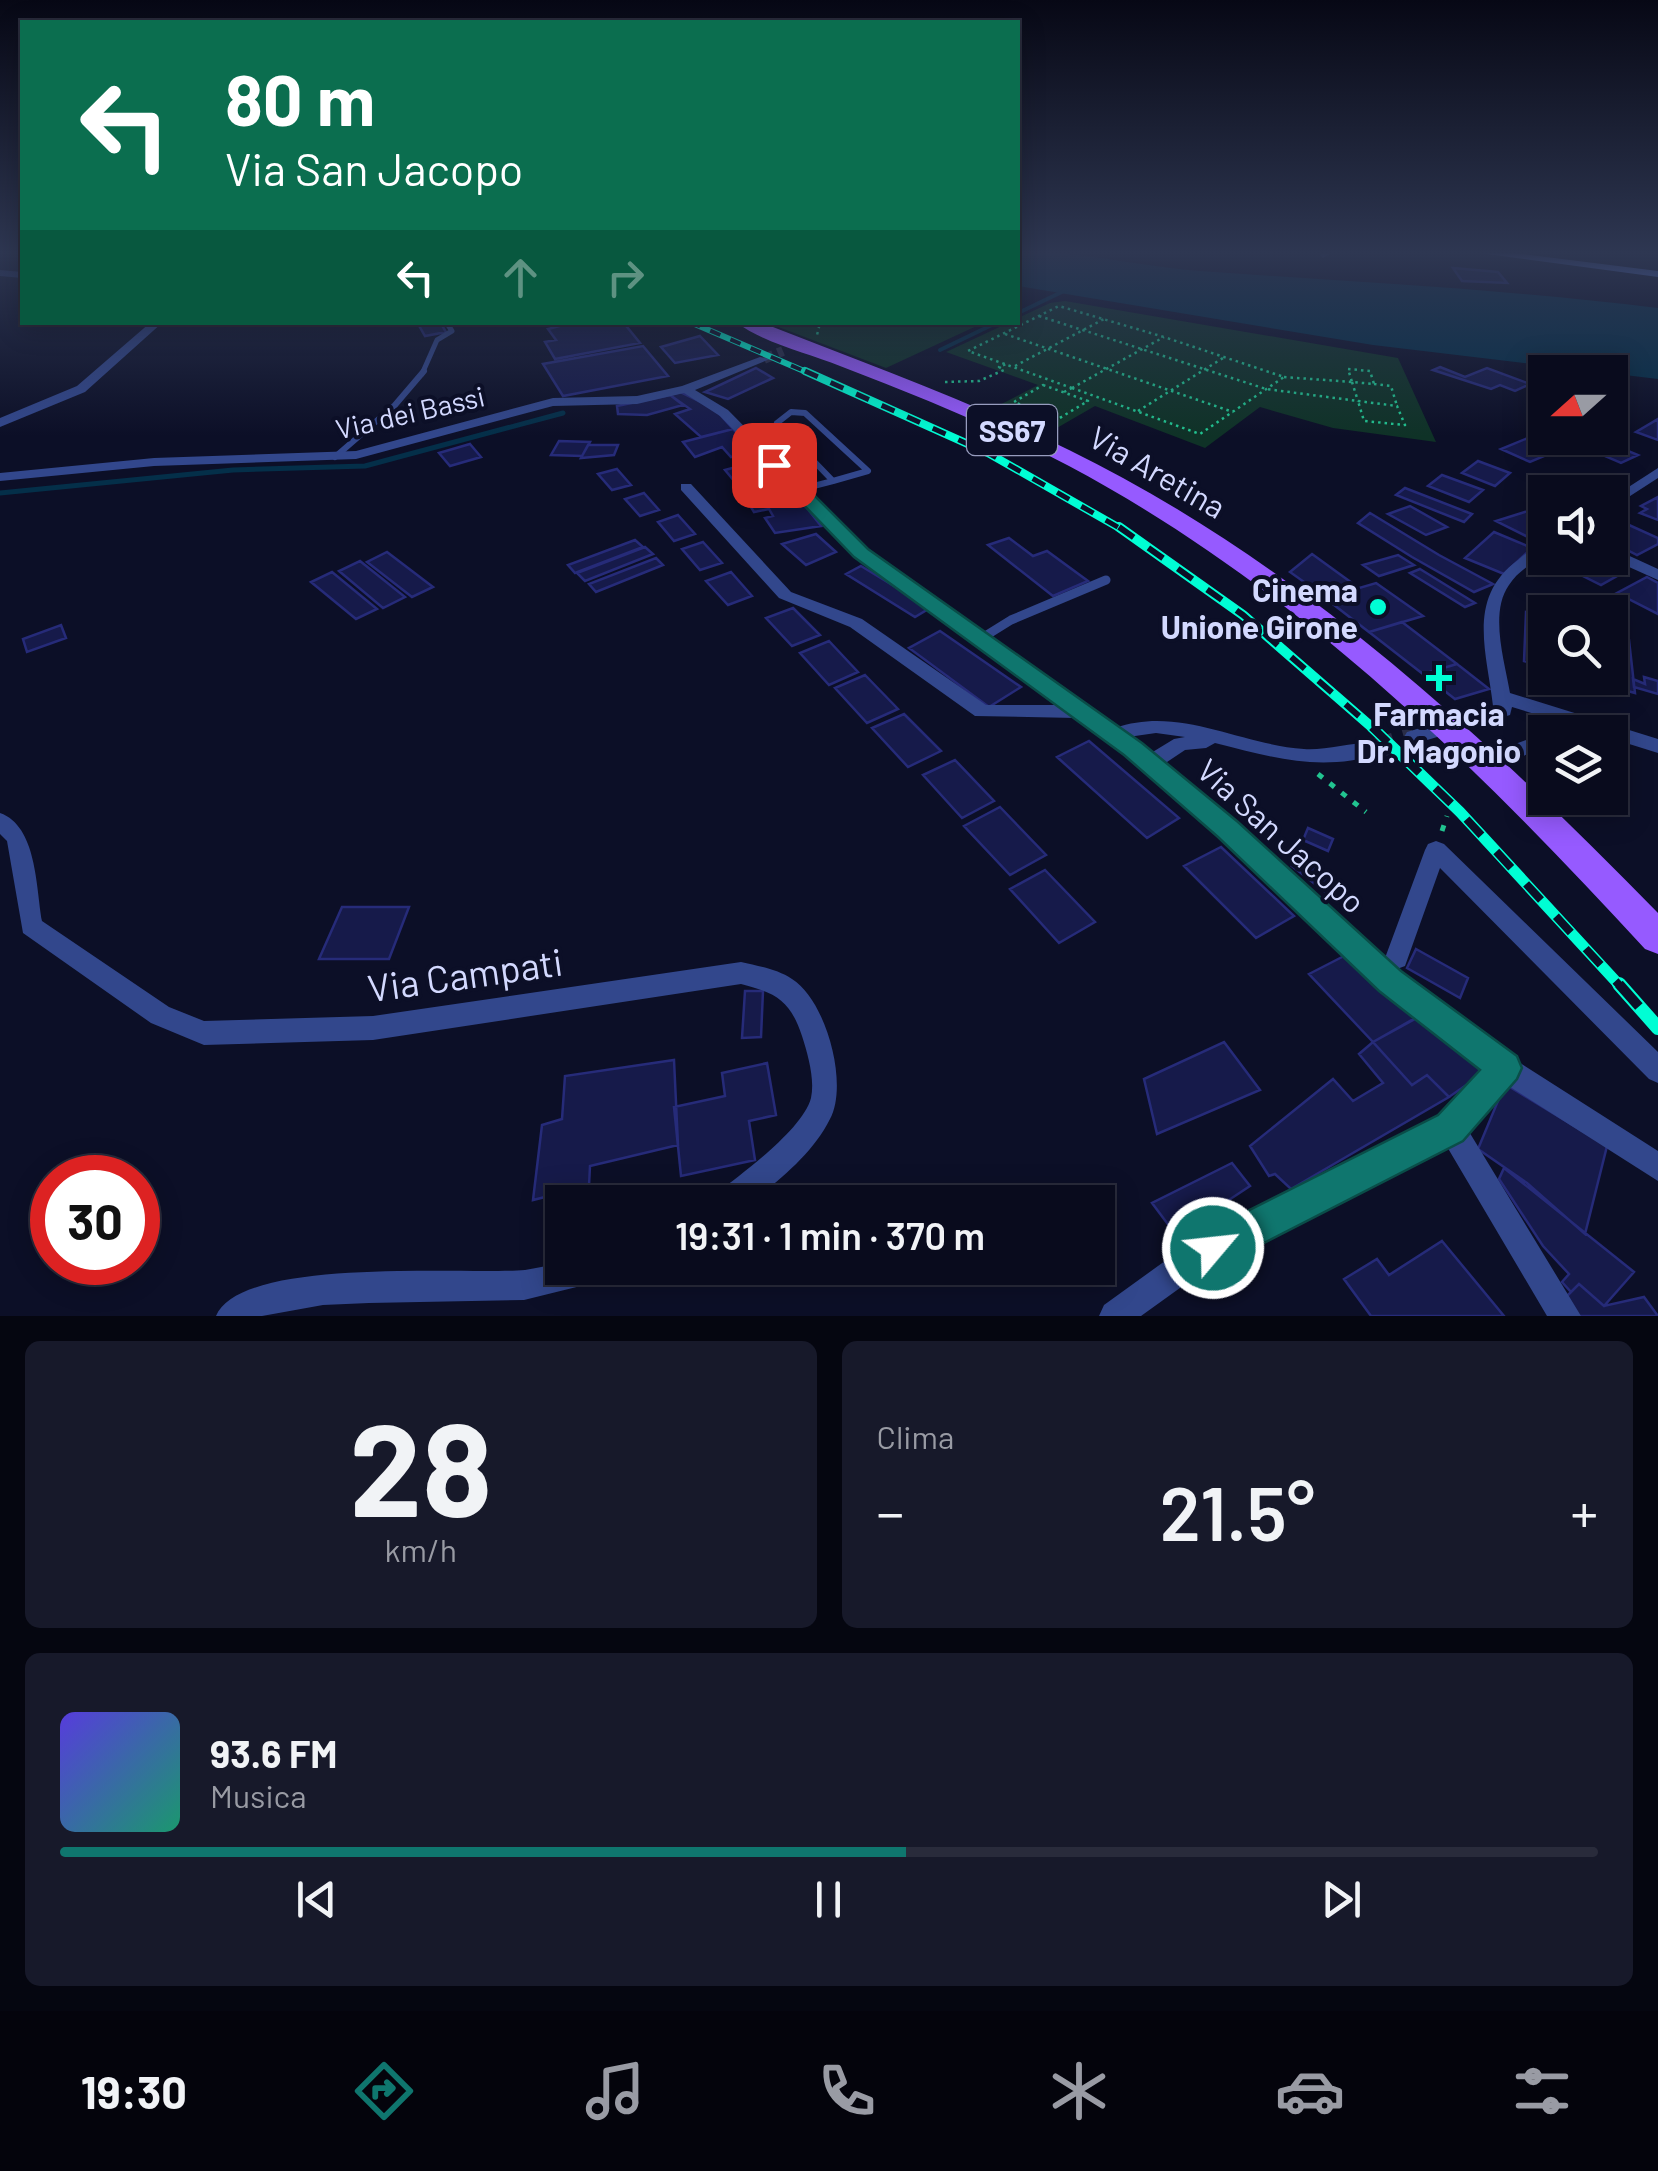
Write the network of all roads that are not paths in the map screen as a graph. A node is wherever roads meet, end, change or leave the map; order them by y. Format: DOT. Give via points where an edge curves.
graph roads {
  1 [pos="155,325"];
  2 [pos="448,325"];
  3 [pos="750,325"];
  4 [pos="764,359"];
  5 [pos="686,389"];
  6 [pos="0,423"];
  7 [pos="335,457"];
  8 [pos="0,477"];
  9 [pos="1654,480"];
  10 [pos="833,481"];
  11 [pos="686,487"];
  12 [pos="798,490"];
  13 [pos="1628,495"];
  14 [pos="1628,561"];
  15 [pos="1528,563"];
  16 [pos="1658,575"];
  17 [pos="1106,580"];
  18 [pos="982,638"];
  19 [pos="1498,688"];
  20 [pos="1084,712"];
  21 [pos="1566,715"];
  22 [pos="1450,728"];
  23 [pos="1116,735"];
  24 [pos="1628,736"];
  25 [pos="1414,737"];
  26 [pos="1222,741"];
  27 [pos="1528,746"];
  28 [pos="1658,746"];
  29 [pos="1374,748"];
  30 [pos="1487,762"];
  31 [pos="1150,763"];
  32 [pos="0,821"];
  33 [pos="1658,938"];
  34 [pos="1398,958"];
  35 [pos="1505,1068"];
  36 [pos="1658,1070"];
  37 [pos="1451,1128"];
  38 [pos="1658,1167"];
  39 [pos="748,1185"];
  40 [pos="545,1281"];
  41 [pos="232,1316"];
  42 [pos="1116,1316"];
  43 [pos="1565,1316"];
  1 -- 6 [label="street" via="81,389"];
  2 -- 7 [label="lane" via="452,331 437,340 428,370"];
  3 -- 22 [label="main road, Via Aretina / SS67" via="790,347 1005,426 1165,511 1328,625"];
  4 -- 5 [label="street, Via dei Bassi"];
  5 -- 7 [label="street, Via dei Bassi" via="637,400 553,402"];
  5 -- 12 [label="street, Via San Jacopo" via="724,413"];
  7 -- 8 [label="street, Via dei Bassi" via="154,462"];
  9 -- 13 [label="street"];
  10 -- 10 [label="lane" via="868,472 805,413 782,416 777,423"];
  10 -- 12 [label="lane"];
  11 -- 20 [label="street" via="785,596 856,623 982,711"];
  12 -- 18 [label="street, Via San Jacopo" via="861,553"];
  14 -- 16 [label="street"];
  15 -- 19 [label="street" via="1497,591"];
  17 -- 18 [label="lane"];
  18 -- 20 [label="street, Via San Jacopo"];
  19 -- 21 [label="street"];
  19 -- 22 [label="street" via="1502,712"];
  20 -- 23 [label="street, Via San Jacopo"];
  22 -- 25 [label="street"];
  22 -- 30 [label="main road, Via Aretina / SS67"];
  23 -- 26 [label="street" via="1156,727"];
  23 -- 31 [label="street, Via San Jacopo"];
  24 -- 28 [label="street"];
  26 -- 29 [label="street" via="1325,757"];
  26 -- 31 [label="street" via="1186,742"];
  27 -- 30 [label="street"];
  30 -- 33 [label="main road, SS67"];
  31 -- 35 [label="street, Via San Jacopo" via="1390,981"];
  32 -- 39 [label="street, Via Campati" via="17,838 31,926 160,1015 204,1033 373,1028 741,973 784,986 807,1009 824,1104 783,1156"];
  34 -- 36 [label="street, Via San Jacopo" via="1436,850"];
  35 -- 37 [label="street"];
  35 -- 38 [label="street, Via San Jacopo"];
  37 -- 42 [label="street" via="1240,1233"];
  37 -- 43 [label="street"];
  40 -- 41 [label="street" via="324,1289"];
}
